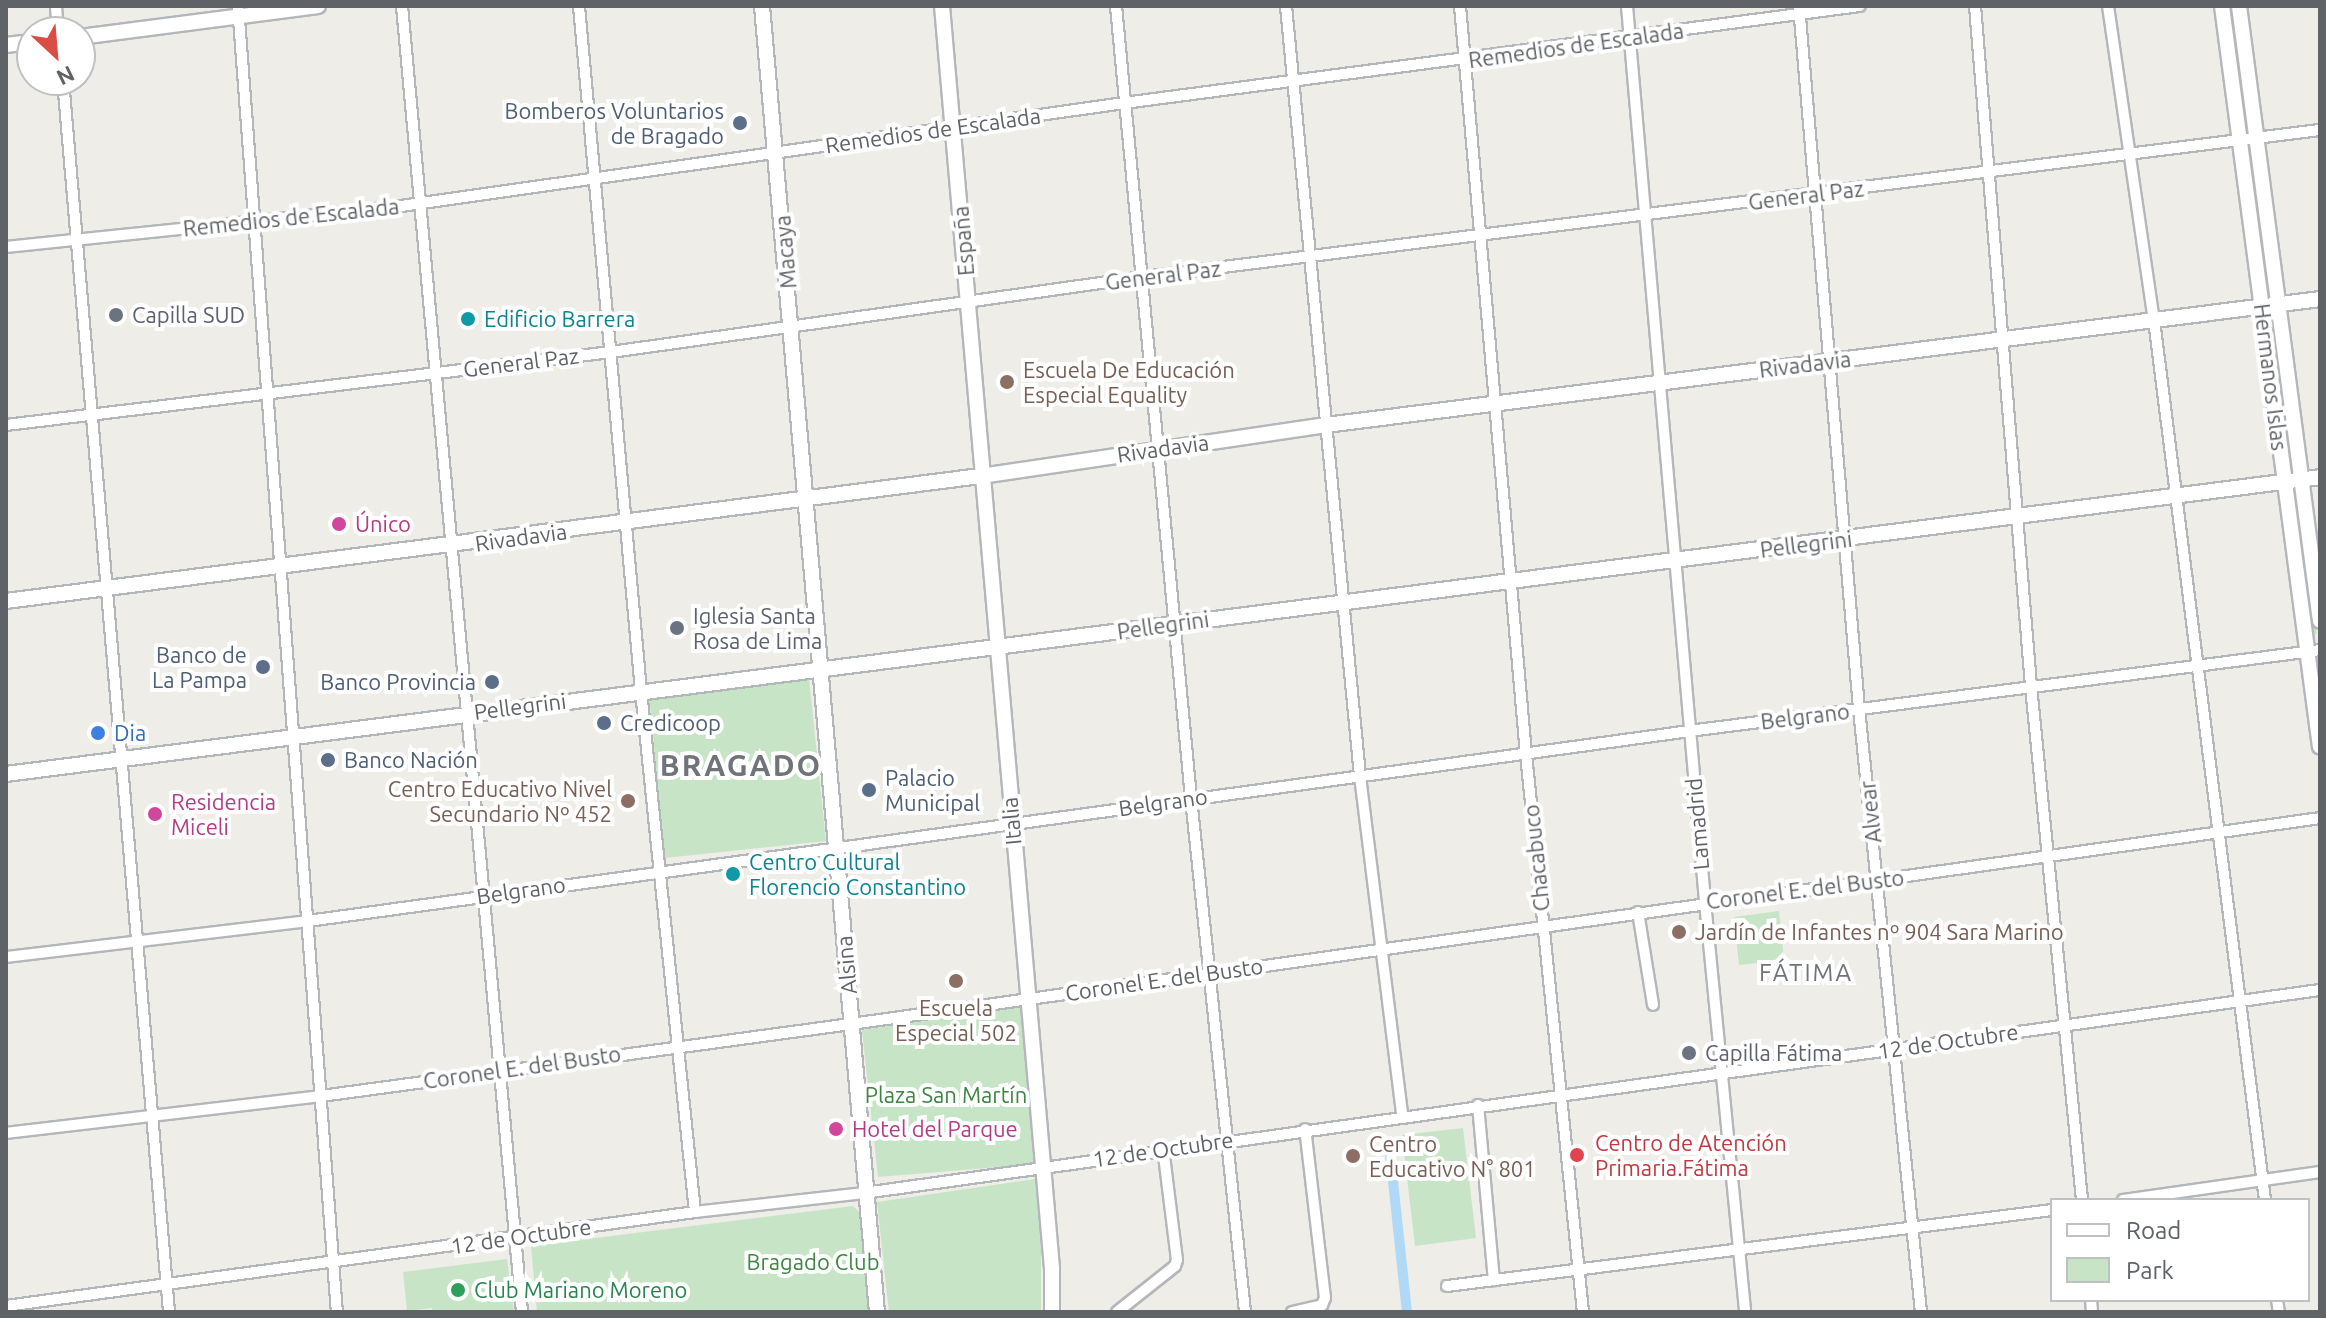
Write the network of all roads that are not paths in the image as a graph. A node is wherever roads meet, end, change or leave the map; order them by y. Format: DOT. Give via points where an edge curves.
graph roads {
  1 [pos="318,6"];
  2 [pos="402,6"];
  3 [pos="579,6"];
  4 [pos="762,6"];
  5 [pos="942,6"];
  6 [pos="1116,6"];
  7 [pos="1286,6"];
  8 [pos="1460,6"];
  9 [pos="1627,6"];
  10 [pos="1860,6"];
  11 [pos="1975,6"];
  12 [pos="2108,6"];
  13 [pos="2222,6"];
  14 [pos="2239,6"];
  15 [pos="1800,10"];
  16 [pos="238,11"];
  17 [pos="96,34"];
  18 [pos="1629,37"];
  19 [pos="1465,60"];
  20 [pos="1292,82"];
  21 [pos="65,96"];
  22 [pos="1124,103"];
  23 [pos="953,127"];
  24 [pos="2320,130"];
  25 [pos="2257,137"];
  26 [pos="2240,140"];
  27 [pos="776,152"];
  28 [pos="2132,155"];
  29 [pos="1989,172"];
  30 [pos="596,178"];
  31 [pos="1813,194"];
  32 [pos="421,203"];
  33 [pos="1642,213"];
  34 [pos="253,220"];
  35 [pos="1482,236"];
  36 [pos="78,239"];
  37 [pos="6,247"];
  38 [pos="1308,258"];
  39 [pos="1143,277"];
  40 [pos="2320,299"];
  41 [pos="968,301"];
  42 [pos="2278,304"];
  43 [pos="2262,307"];
  44 [pos="2154,320"];
  45 [pos="791,324"];
  46 [pos="2001,340"];
  47 [pos="611,352"];
  48 [pos="1828,360"];
  49 [pos="438,372"];
  50 [pos="1658,383"];
  51 [pos="266,394"];
  52 [pos="1497,404"];
  53 [pos="93,414"];
  54 [pos="6,425"];
  55 [pos="1326,425"];
  56 [pos="1158,449"];
  57 [pos="981,476"];
  58 [pos="2320,477"];
  59 [pos="2300,479"];
  60 [pos="2284,482"];
  61 [pos="807,497"];
  62 [pos="2177,497"];
  63 [pos="2016,516"];
  64 [pos="625,522"];
  65 [pos="1847,539"];
  66 [pos="450,546"];
  67 [pos="1675,561"];
  68 [pos="279,567"];
  69 [pos="1511,582"];
  70 [pos="109,589"];
  71 [pos="6,601"];
  72 [pos="1344,602"];
  73 [pos="2320,621"];
  74 [pos="1174,623"];
  75 [pos="996,648"];
  76 [pos="2314,651"];
  77 [pos="2196,665"];
  78 [pos="820,668"];
  79 [pos="2031,686"];
  80 [pos="641,691"];
  81 [pos="1859,709"];
  82 [pos="466,713"];
  83 [pos="1689,731"];
  84 [pos="295,737"];
  85 [pos="2320,747"];
  86 [pos="1526,754"];
  87 [pos="124,758"];
  88 [pos="6,774"];
  89 [pos="1360,776"];
  90 [pos="1191,798"];
  91 [pos="2320,818"];
  92 [pos="1012,823"];
  93 [pos="2219,832"];
  94 [pos="835,847"];
  95 [pos="2048,856"];
  96 [pos="661,871"];
  97 [pos="1877,880"];
  98 [pos="482,895"];
  99 [pos="1705,902"];
  100 [pos="1638,912"];
  101 [pos="308,921"];
  102 [pos="1543,926"];
  103 [pos="138,940"];
  104 [pos="1379,948"];
  105 [pos="6,957"];
  106 [pos="1210,973"];
  107 [pos="2320,990"];
  108 [pos="1027,999"];
  109 [pos="2240,1001"];
  110 [pos="1653,1005"];
  111 [pos="851,1024"];
  112 [pos="2065,1025"];
  113 [pos="678,1046"];
  114 [pos="1895,1049"];
  115 [pos="498,1070"];
  116 [pos="1721,1072"];
  117 [pos="1559,1094"];
  118 [pos="321,1096"];
  119 [pos="1478,1105"];
  120 [pos="154,1115"];
  121 [pos="1402,1115"];
  122 [pos="1305,1129"];
  123 [pos="6,1133"];
  124 [pos="1226,1140"];
  125 [pos="1163,1148"];
  126 [pos="1041,1166"];
  127 [pos="2320,1172"];
  128 [pos="2263,1181"];
  129 [pos="864,1193"];
  130 [pos="2082,1198"];
  131 [pos="2138,1198"];
  132 [pos="2265,1198"];
  133 [pos="2050,1210"];
  134 [pos="695,1212"];
  135 [pos="1911,1230"];
  136 [pos="514,1237"];
  137 [pos="1741,1250"];
  138 [pos="334,1264"];
  139 [pos="1578,1272"];
  140 [pos="1494,1280"];
  141 [pos="167,1284"];
  142 [pos="1447,1286"];
  143 [pos="6,1306"];
  144 [pos="169,1312"];
  145 [pos="337,1312"];
  146 [pos="522,1312"];
  147 [pos="877,1312"];
  148 [pos="1052,1312"];
  149 [pos="1117,1312"];
  150 [pos="1245,1312"];
  151 [pos="1292,1312"];
  152 [pos="1583,1312"];
  153 [pos="1745,1312"];
  154 [pos="1921,1312"];
  1 -- 16 [label="main road"];
  2 -- 32 [label="street"];
  3 -- 30 [label="street"];
  4 -- 27 [label="main road, Macaya"];
  5 -- 23 [label="main road, España"];
  6 -- 22 [label="street"];
  7 -- 20 [label="street"];
  8 -- 19 [label="street, Chacabuco"];
  9 -- 18 [label="street, Lamadrid"];
  10 -- 15 [label="street, Remedios de Escalada"];
  11 -- 29 [label="street"];
  12 -- 28 [label="street"];
  13 -- 26 [label="main road, Hermanos Islas"];
  14 -- 25 [label="main road, Hermanos Islas"];
  15 -- 18 [label="street, Remedios de Escalada"];
  15 -- 31 [label="street, Alvear"];
  16 -- 17 [label="main road"];
  16 -- 34 [label="street"];
  18 -- 19 [label="street, Remedios de Escalada"];
  18 -- 33 [label="street, Lamadrid"];
  19 -- 20 [label="street, Remedios de Escalada"];
  19 -- 35 [label="street, Chacabuco"];
  20 -- 22 [label="street, Remedios de Escalada"];
  20 -- 38 [label="street"];
  21 -- 36 [label="street"];
  22 -- 23 [label="street, Remedios de Escalada"];
  22 -- 39 [label="street"];
  23 -- 27 [label="street, Remedios de Escalada"];
  23 -- 41 [label="main road, España"];
  24 -- 25 [label="street, General Paz"];
  25 -- 26 [label="street, General Paz"];
  25 -- 42 [label="main road, Hermanos Islas"];
  26 -- 28 [label="street, General Paz"];
  26 -- 43 [label="main road, Hermanos Islas"];
  27 -- 30 [label="street, Remedios de Escalada"];
  27 -- 45 [label="main road, Macaya"];
  28 -- 29 [label="street, General Paz"];
  28 -- 44 [label="street"];
  29 -- 31 [label="street, General Paz"];
  29 -- 46 [label="street"];
  30 -- 32 [label="street, Remedios de Escalada"];
  30 -- 47 [label="street"];
  31 -- 33 [label="street, General Paz"];
  31 -- 48 [label="street, Alvear"];
  32 -- 34 [label="street, Remedios de Escalada"];
  32 -- 49 [label="street"];
  33 -- 35 [label="street, General Paz"];
  33 -- 50 [label="street, Lamadrid"];
  34 -- 36 [label="street, Remedios de Escalada"];
  34 -- 51 [label="street"];
  35 -- 38 [label="street, General Paz"];
  35 -- 52 [label="street, Chacabuco"];
  36 -- 37 [label="street, Remedios de Escalada"];
  36 -- 53 [label="street"];
  38 -- 39 [label="street, General Paz"];
  38 -- 55 [label="street"];
  39 -- 41 [label="street, General Paz"];
  39 -- 56 [label="street"];
  40 -- 42 [label="main road, Rivadavia"];
  41 -- 45 [label="street, General Paz"];
  41 -- 57 [label="main road, España"];
  42 -- 43 [label="main road, Rivadavia"];
  42 -- 59 [label="main road, Hermanos Islas"];
  43 -- 44 [label="main road, Rivadavia"];
  43 -- 60 [label="main road, Hermanos Islas"];
  44 -- 46 [label="main road, Rivadavia"];
  44 -- 62 [label="street"];
  45 -- 47 [label="street, General Paz"];
  45 -- 61 [label="main road, Macaya"];
  46 -- 48 [label="main road, Rivadavia"];
  46 -- 63 [label="street"];
  47 -- 49 [label="street, General Paz"];
  47 -- 64 [label="street"];
  48 -- 50 [label="main road, Rivadavia"];
  48 -- 65 [label="street, Alvear"];
  49 -- 51 [label="street, General Paz"];
  49 -- 66 [label="street"];
  50 -- 52 [label="main road, Rivadavia"];
  50 -- 67 [label="street, Lamadrid"];
  51 -- 53 [label="street, General Paz"];
  51 -- 68 [label="street"];
  52 -- 55 [label="main road, Rivadavia"];
  52 -- 69 [label="street, Chacabuco"];
  53 -- 54 [label="street, General Paz"];
  53 -- 70 [label="street"];
  55 -- 56 [label="main road, Rivadavia"];
  55 -- 72 [label="street"];
  56 -- 57 [label="main road, Rivadavia"];
  56 -- 74 [label="street"];
  57 -- 61 [label="main road, Rivadavia"];
  57 -- 75 [label="main road, Italia"];
  58 -- 59 [label="main road, Pellegrini"];
  59 -- 60 [label="main road, Pellegrini"];
  59 -- 73 [label="main road, Hermanos Islas"];
  60 -- 62 [label="main road, Pellegrini"];
  60 -- 76 [label="main road, Hermanos Islas"];
  61 -- 64 [label="main road, Rivadavia"];
  61 -- 78 [label="main road, Alsina"];
  62 -- 63 [label="main road, Pellegrini"];
  62 -- 77 [label="street"];
  63 -- 65 [label="main road, Pellegrini"];
  63 -- 79 [label="street"];
  64 -- 66 [label="main road, Rivadavia"];
  64 -- 80 [label="street"];
  65 -- 67 [label="main road, Pellegrini"];
  65 -- 81 [label="street, Alvear"];
  66 -- 68 [label="main road, Rivadavia"];
  66 -- 82 [label="street"];
  67 -- 69 [label="main road, Pellegrini"];
  67 -- 83 [label="street, Lamadrid"];
  68 -- 70 [label="main road, Rivadavia"];
  68 -- 84 [label="street"];
  69 -- 72 [label="main road, Pellegrini"];
  69 -- 86 [label="street, Chacabuco"];
  70 -- 71 [label="main road, Rivadavia"];
  70 -- 87 [label="street"];
  72 -- 74 [label="main road, Pellegrini"];
  72 -- 89 [label="street"];
  74 -- 75 [label="main road, Pellegrini"];
  74 -- 90 [label="street"];
  75 -- 78 [label="main road, Pellegrini"];
  75 -- 92 [label="main road, Italia"];
  76 -- 77 [label="street, Belgrano"];
  76 -- 85 [label="main road, Hermanos Islas"];
  77 -- 79 [label="street, Belgrano"];
  77 -- 93 [label="street"];
  78 -- 80 [label="main road, Pellegrini"];
  78 -- 94 [label="main road, Alsina"];
  79 -- 81 [label="street, Belgrano"];
  79 -- 95 [label="street"];
  80 -- 82 [label="main road, Pellegrini"];
  80 -- 96 [label="street"];
  81 -- 83 [label="street, Belgrano"];
  81 -- 97 [label="street, Alvear"];
  82 -- 84 [label="main road, Pellegrini"];
  82 -- 98 [label="street"];
  83 -- 86 [label="street, Belgrano"];
  83 -- 99 [label="street, Lamadrid"];
  84 -- 87 [label="main road, Pellegrini"];
  84 -- 101 [label="street"];
  86 -- 89 [label="street, Belgrano"];
  86 -- 102 [label="street, Chacabuco"];
  87 -- 88 [label="main road, Pellegrini"];
  87 -- 103 [label="street"];
  89 -- 90 [label="street, Belgrano"];
  89 -- 104 [label="street"];
  90 -- 92 [label="street, Belgrano"];
  90 -- 106 [label="street"];
  91 -- 93 [label="street, Coronel E. del Busto"];
  92 -- 94 [label="street, Belgrano"];
  92 -- 108 [label="main road, Italia"];
  93 -- 95 [label="street, Coronel E. del Busto"];
  93 -- 109 [label="street"];
  94 -- 96 [label="street, Belgrano"];
  94 -- 111 [label="main road, Alsina"];
  95 -- 97 [label="street, Coronel E. del Busto"];
  95 -- 112 [label="street"];
  96 -- 98 [label="street, Belgrano"];
  96 -- 113 [label="street"];
  97 -- 99 [label="street, Coronel E. del Busto"];
  97 -- 114 [label="street, Alvear"];
  98 -- 101 [label="street, Belgrano"];
  98 -- 115 [label="street"];
  99 -- 100 [label="street, Coronel E. del Busto"];
  99 -- 116 [label="street, Lamadrid"];
  100 -- 102 [label="street, Coronel E. del Busto"];
  100 -- 110 [label="street"];
  101 -- 103 [label="street, Belgrano"];
  101 -- 118 [label="street"];
  102 -- 104 [label="street, Coronel E. del Busto"];
  102 -- 117 [label="street, Chacabuco"];
  103 -- 105 [label="street, Belgrano"];
  103 -- 120 [label="street"];
  104 -- 106 [label="street, Coronel E. del Busto"];
  104 -- 121 [label="street"];
  106 -- 108 [label="street, Coronel E. del Busto"];
  106 -- 124 [label="street"];
  107 -- 109 [label="street, 12 de Octubre"];
  108 -- 111 [label="street, Coronel E. del Busto"];
  108 -- 126 [label="main road, Italia"];
  109 -- 112 [label="street, 12 de Octubre"];
  109 -- 128 [label="street"];
  111 -- 113 [label="street, Coronel E. del Busto"];
  111 -- 129 [label="main road, Alsina"];
  112 -- 114 [label="street, 12 de Octubre"];
  112 -- 130 [label="street"];
  113 -- 115 [label="street, Coronel E. del Busto"];
  113 -- 134 [label="street"];
  114 -- 116 [label="street, 12 de Octubre"];
  114 -- 135 [label="street, Alvear"];
  115 -- 118 [label="street, Coronel E. del Busto"];
  115 -- 136 [label="street"];
  116 -- 117 [label="street, 12 de Octubre"];
  116 -- 137 [label="street, Lamadrid"];
  117 -- 119 [label="street, 12 de Octubre"];
  117 -- 139 [label="street, Chacabuco"];
  118 -- 120 [label="street, Coronel E. del Busto"];
  118 -- 138 [label="street"];
  119 -- 121 [label="street, 12 de Octubre"];
  119 -- 140 [label="street"];
  120 -- 123 [label="street, Coronel E. del Busto"];
  120 -- 141 [label="street"];
  121 -- 122 [label="street, 12 de Octubre"];
  122 -- 124 [label="street, 12 de Octubre"];
  122 -- 151 [label="street" via="1325,1298 1322,1305"];
  124 -- 125 [label="street, 12 de Octubre"];
  124 -- 150 [label="street"];
  125 -- 126 [label="street, 12 de Octubre"];
  125 -- 149 [label="street" via="1177,1260"];
  126 -- 129 [label="street, 12 de Octubre"];
  126 -- 148 [label="main road, Italia"];
  127 -- 128 [label="street"];
  128 -- 131 [label="street"];
  128 -- 132 [label="street"];
  129 -- 134 [label="street, 12 de Octubre"];
  129 -- 147 [label="main road, Alsina"];
  133 -- 135 [label="street"];
  134 -- 136 [label="street, 12 de Octubre"];
  135 -- 137 [label="street"];
  135 -- 154 [label="street, Alvear"];
  136 -- 138 [label="street, 12 de Octubre"];
  136 -- 146 [label="street"];
  137 -- 139 [label="street"];
  137 -- 153 [label="street, Lamadrid"];
  138 -- 141 [label="street, 12 de Octubre"];
  138 -- 145 [label="street"];
  139 -- 140 [label="street"];
  139 -- 152 [label="street, Chacabuco"];
  140 -- 142 [label="street"];
  141 -- 143 [label="street, 12 de Octubre"];
  141 -- 144 [label="street"];
}
